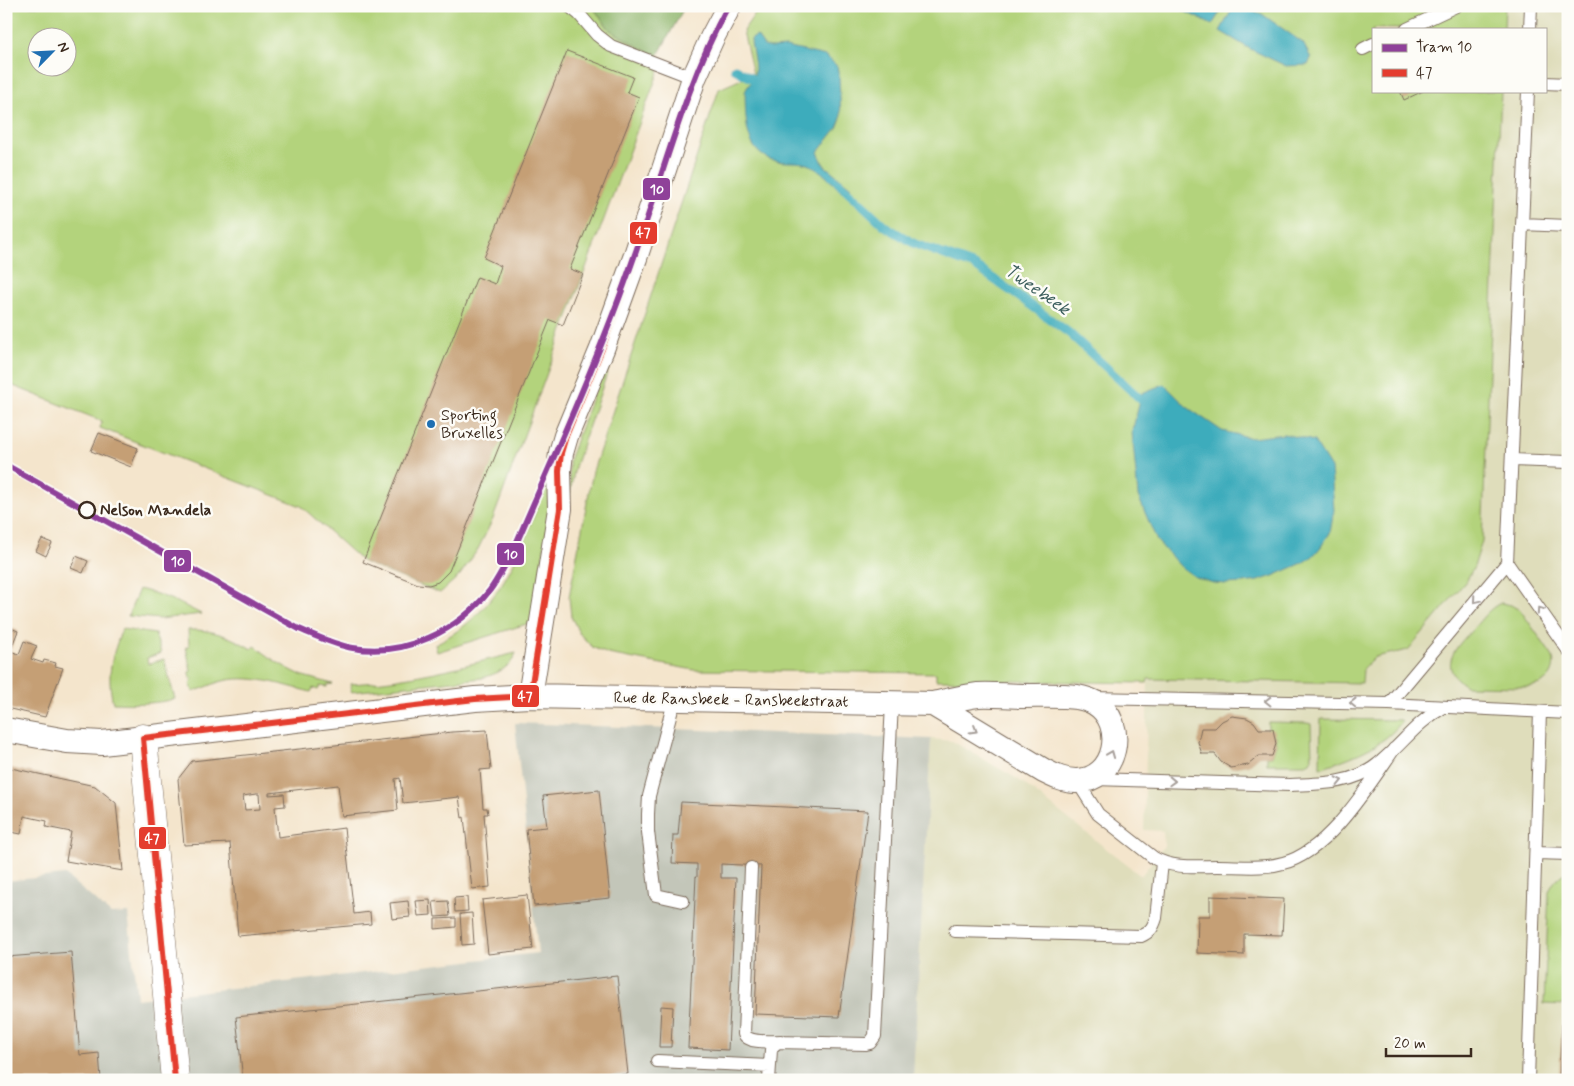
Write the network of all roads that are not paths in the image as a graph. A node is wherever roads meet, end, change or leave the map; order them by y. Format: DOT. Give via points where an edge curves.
graph roads {
  1 [pos="569,6"];
  2 [pos="729,6"];
  3 [pos="1456,6"];
  4 [pos="1531,6"];
  5 [pos="1409,28"];
  6 [pos="1530,28"];
  7 [pos="694,78"];
  8 [pos="1546,83"];
  9 [pos="1568,84"];
  10 [pos="1528,92"];
  11 [pos="1522,224"];
  12 [pos="1568,226"];
  13 [pos="1512,460"];
  14 [pos="1568,462"];
  15 [pos="1507,563"];
  16 [pos="1568,650"];
  17 [pos="530,696"];
  18 [pos="1078,697"];
  19 [pos="675,698"];
  20 [pos="892,704"];
  21 [pos="933,704"];
  22 [pos="1389,704"];
  23 [pos="1444,707"];
  24 [pos="1540,712"];
  25 [pos="1568,713"];
  26 [pos="6,730"];
  27 [pos="143,738"];
  28 [pos="1394,749"];
  29 [pos="1083,780"];
  30 [pos="1536,853"];
  31 [pos="1568,854"];
  32 [pos="1162,862"];
  33 [pos="751,868"];
  34 [pos="683,901"];
  35 [pos="955,931"];
  36 [pos="781,1041"];
  37 [pos="657,1061"];
  38 [pos="770,1066"];
  39 [pos="175,1080"];
  40 [pos="769,1080"];
  41 [pos="1528,1080"];
  1 -- 7 [label="lane" via="611,46"];
  2 -- 7 [label="street"];
  3 -- 5 [label="lane"];
  4 -- 6 [label="lane"];
  7 -- 17 [label="street" via="635,258 561,453 560,509"];
  8 -- 9 [label="lane"];
  10 -- 11 [label="lane"];
  11 -- 12 [label="lane"];
  11 -- 13 [label="lane"];
  13 -- 14 [label="lane"];
  13 -- 15 [label="lane"];
  16 -- 15 [label="lane, one-way"];
  15 -- 22 [label="lane, one-way"];
  17 -- 19 [label="street, Rue de Ransbeek - Ransbeekstraat"];
  17 -- 27 [label="street, Rue de Ransbeek - Ransbeekstraat"];
  18 -- 21 [label="street, Rue de Ransbeek - Ransbeekstraat" via="980,695"];
  22 -- 18 [label="lane, one-way"];
  29 -- 18 [label="street, Rue de Ransbeek - Ransbeekstraat, one-way" via="1100,772 1109,761 1115,745 1114,730 1107,714 1094,703"];
  19 -- 20 [label="street, Rue de Ransbeek - Ransbeekstraat"];
  19 -- 34 [label="lane" via="650,796 648,823 656,895"];
  20 -- 21 [label="street, Rue de Ransbeek - Ransbeekstraat"];
  20 -- 36 [label="lane" via="875,1036 866,1044"];
  21 -- 29 [label="street, one-way" via="1044,771 1063,780"];
  22 -- 23 [label="lane"];
  23 -- 24 [label="lane"];
  23 -- 28 [label="lane" via="1425,719"];
  24 -- 25 [label="lane"];
  24 -- 30 [label="lane"];
  26 -- 27 [label="street, Rue de Ransbeek - Ransbeekstraat" via="67,741 102,743"];
  27 -- 39 [label="street"];
  29 -- 28 [label="lane, one-way" via="1321,784 1361,775"];
  28 -- 32 [label="lane" via="1331,832 1296,858 1281,864 1258,866 1183,866"];
  29 -- 32 [label="lane" via="1098,814"];
  30 -- 31 [label="lane"];
  30 -- 41 [label="lane"];
  32 -- 35 [label="lane" via="1154,926 1141,936"];
  33 -- 36 [label="lane" via="744,1034 750,1040"];
  36 -- 38 [label="lane" via="772,1047"];
  37 -- 38 [label="lane"];
  38 -- 40 [label="lane"];
}
